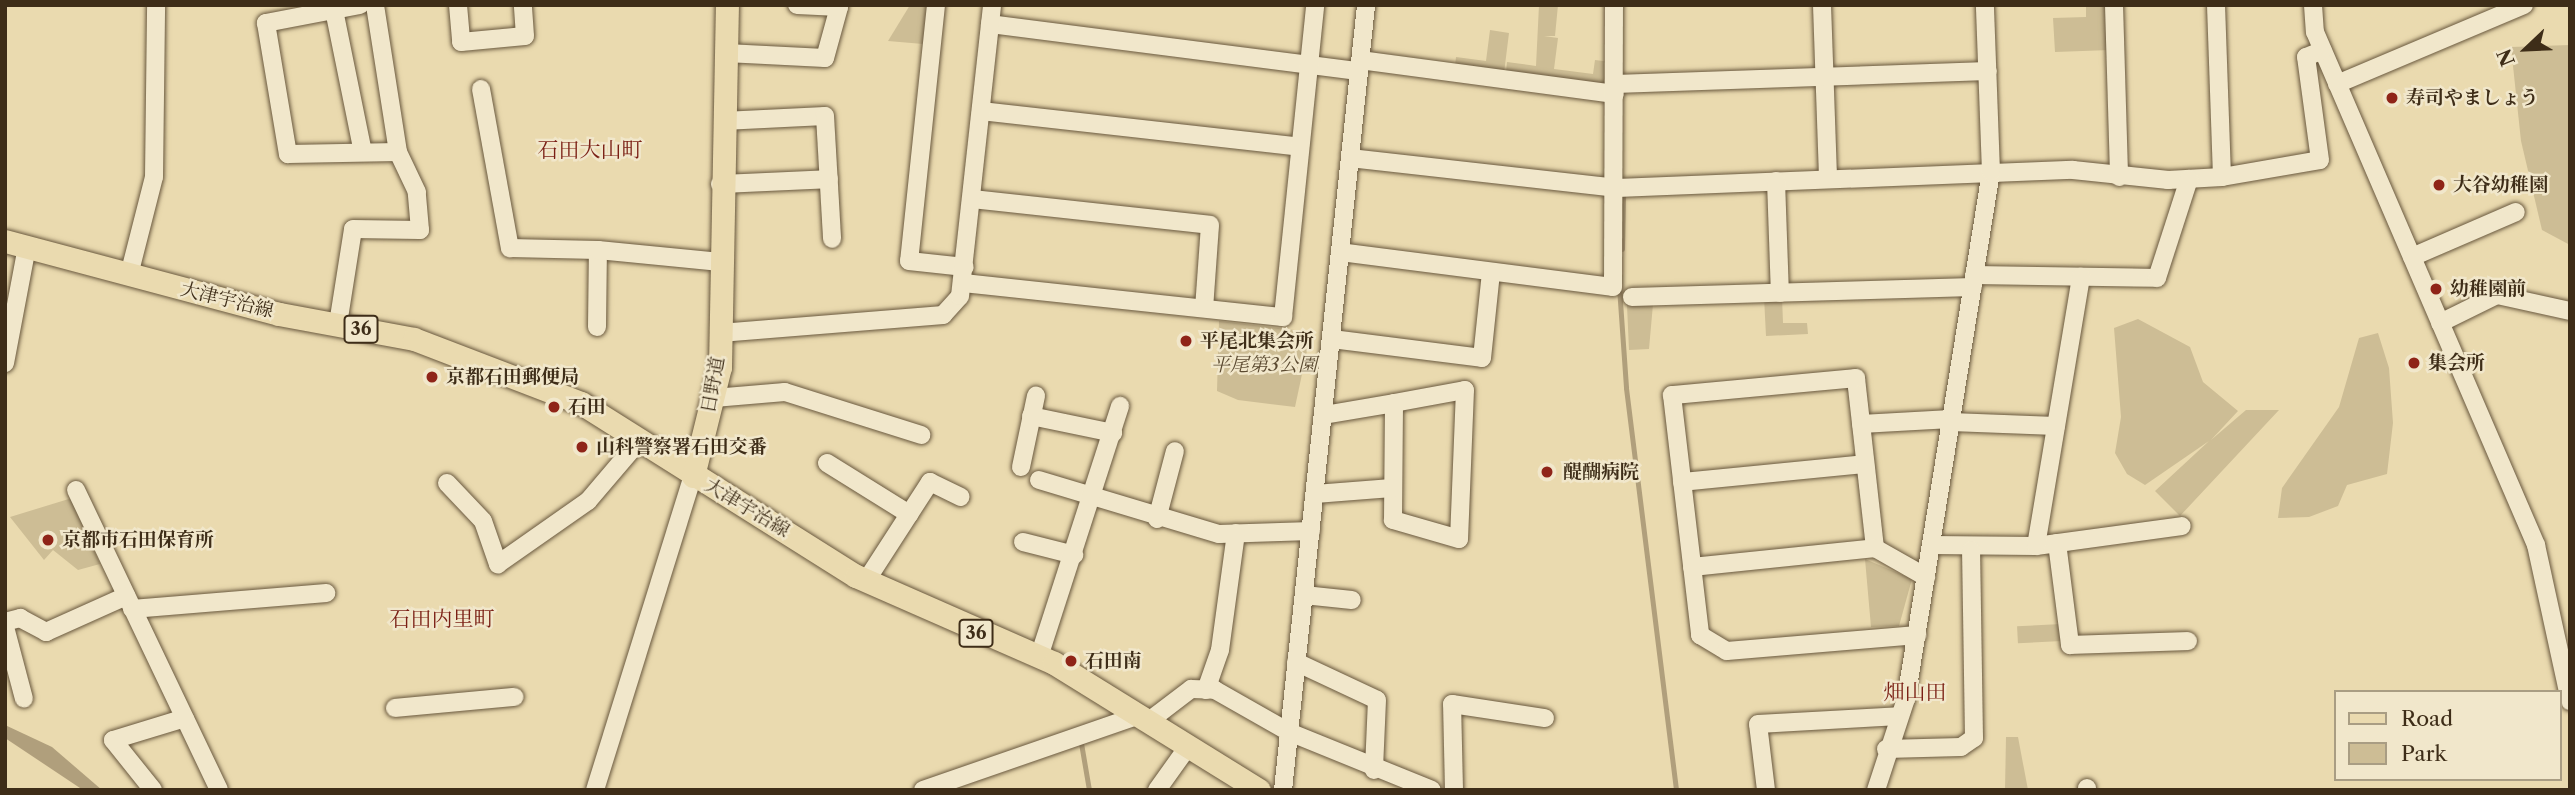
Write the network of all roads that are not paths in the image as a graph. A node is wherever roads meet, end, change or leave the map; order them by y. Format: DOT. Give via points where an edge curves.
graph roads {
  1 [pos="156,5"];
  2 [pos="360,5"];
  3 [pos="375,5"];
  4 [pos="458,5"];
  5 [pos="523,5"];
  6 [pos="727,5"];
  7 [pos="797,5"];
  8 [pos="936,5"];
  9 [pos="992,5"];
  10 [pos="1315,5"];
  11 [pos="1366,5"];
  12 [pos="1614,5"];
  13 [pos="1822,5"];
  14 [pos="1985,5"];
  15 [pos="2114,5"];
  16 [pos="2216,5"];
  17 [pos="2313,5"];
  18 [pos="2524,5"];
  19 [pos="334,10"];
  20 [pos="2485,13"];
  21 [pos="990,24"];
  22 [pos="2323,50"];
  23 [pos="726,53"];
  24 [pos="1309,65"];
  25 [pos="1360,65"];
  26 [pos="1988,71"];
  27 [pos="1823,76"];
  28 [pos="2337,84"];
  29 [pos="481,89"];
  30 [pos="1615,89"];
  31 [pos="981,111"];
  32 [pos="723,121"];
  33 [pos="1300,147"];
  34 [pos="363,152"];
  35 [pos="398,152"];
  36 [pos="1350,158"];
  37 [pos="1991,172"];
  38 [pos="2119,177"];
  39 [pos="2222,177"];
  40 [pos="829,179"];
  41 [pos="1828,179"];
  42 [pos="2189,179"];
  43 [pos="1776,181"];
  44 [pos="720,184"];
  45 [pos="1616,188"];
  46 [pos="972,199"];
  47 [pos="2516,212"];
  48 [pos="832,239"];
  49 [pos="16,244"];
  50 [pos="598,250"];
  51 [pos="1340,252"];
  52 [pos="2412,257"];
  53 [pos="720,262"];
  54 [pos="1491,272"];
  55 [pos="129,275"];
  56 [pos="964,275"];
  57 [pos="2081,277"];
  58 [pos="1974,281"];
  59 [pos="1780,293"];
  60 [pos="1632,297"];
  61 [pos="1205,308"];
  62 [pos="2570,311"];
  63 [pos="2440,323"];
  64 [pos="338,324"];
  65 [pos="597,327"];
  66 [pos="720,333"];
  67 [pos="1332,339"];
  68 [pos="5,363"];
  69 [pos="1036,397"];
  70 [pos="714,398"];
  71 [pos="1394,403"];
  72 [pos="1119,406"];
  73 [pos="1324,415"];
  74 [pos="1031,416"];
  75 [pos="1951,421"];
  76 [pos="1861,424"];
  77 [pos="2056,426"];
  78 [pos="1113,433"];
  79 [pos="921,435"];
  80 [pos="640,440"];
  81 [pos="1175,452"];
  82 [pos="827,463"];
  83 [pos="1865,464"];
  84 [pos="1021,467"];
  85 [pos="693,476"];
  86 [pos="1039,480"];
  87 [pos="1682,482"];
  88 [pos="447,483"];
  89 [pos="1392,488"];
  90 [pos="76,490"];
  91 [pos="1315,494"];
  92 [pos="961,497"];
  93 [pos="1094,497"];
  94 [pos="909,514"];
  95 [pos="1157,519"];
  96 [pos="2182,526"];
  97 [pos="1311,531"];
  98 [pos="1236,533"];
  99 [pos="1023,542"];
  100 [pos="2057,543"];
  101 [pos="1931,545"];
  102 [pos="2036,546"];
  103 [pos="1875,548"];
  104 [pos="1971,550"];
  105 [pos="1074,555"];
  106 [pos="1692,567"];
  107 [pos="1926,577"];
  108 [pos="866,581"];
  109 [pos="326,593"];
  110 [pos="1304,595"];
  111 [pos="1352,600"];
  112 [pos="129,603"];
  113 [pos="5,624"];
  114 [pos="1917,635"];
  115 [pos="2188,641"];
  116 [pos="1039,657"];
  117 [pos="1296,662"];
  118 [pos="1206,690"];
  119 [pos="514,698"];
  120 [pos="24,699"];
  121 [pos="2570,701"];
  122 [pos="395,708"];
  123 [pos="1899,716"];
  124 [pos="185,718"];
  125 [pos="1144,718"];
  126 [pos="1545,718"];
  127 [pos="1289,732"];
  128 [pos="1187,748"];
  129 [pos="1886,749"];
  130 [pos="1374,770"];
  131 [pos="153,790"];
  132 [pos="219,790"];
  133 [pos="595,790"];
  134 [pos="923,790"];
  135 [pos="1157,790"];
  136 [pos="1259,790"];
  137 [pos="1283,790"];
  138 [pos="1432,790"];
  139 [pos="1454,790"];
  140 [pos="1766,790"];
  141 [pos="1875,790"];
  1 -- 55 [label="street" via="155,177"];
  2 -- 19 [label="street"];
  3 -- 35 [label="street"];
  4 -- 5 [label="street" via="461,42 525,36"];
  6 -- 23 [label="main road, 日野道"];
  7 -- 23 [label="street" via="839,7 825,58"];
  8 -- 56 [label="street" via="909,261"];
  9 -- 21 [label="street"];
  10 -- 24 [label="street"];
  11 -- 25 [label="street"];
  12 -- 30 [label="street"];
  13 -- 27 [label="street"];
  14 -- 26 [label="street"];
  15 -- 38 [label="street"];
  16 -- 39 [label="street"];
  17 -- 22 [label="street"];
  18 -- 20 [label="street"];
  19 -- 34 [label="street"];
  19 -- 34 [label="street" via="266,23 288,154"];
  20 -- 28 [label="street"];
  21 -- 24 [label="street"];
  21 -- 31 [label="street"];
  22 -- 28 [label="street"];
  22 -- 39 [label="street" via="2306,57 2320,160"];
  23 -- 32 [label="main road, 日野道"];
  24 -- 25 [label="street"];
  24 -- 33 [label="street"];
  25 -- 30 [label="street"];
  25 -- 36 [label="street"];
  26 -- 27 [label="street"];
  26 -- 37 [label="street"];
  27 -- 30 [label="street"];
  27 -- 41 [label="street"];
  28 -- 52 [label="street"];
  29 -- 50 [label="street" via="510,248"];
  30 -- 45 [label="street"];
  31 -- 33 [label="street"];
  31 -- 46 [label="street"];
  32 -- 40 [label="street" via="825,116"];
  32 -- 44 [label="main road, 日野道"];
  33 -- 61 [label="street" via="1283,317"];
  34 -- 35 [label="street"];
  35 -- 64 [label="street" via="417,192 420,230 353,229"];
  36 -- 45 [label="street"];
  36 -- 51 [label="street"];
  37 -- 38 [label="street"];
  37 -- 41 [label="street"];
  37 -- 58 [label="street"];
  38 -- 42 [label="street"];
  39 -- 42 [label="street"];
  40 -- 44 [label="street"];
  40 -- 48 [label="street"];
  41 -- 43 [label="street"];
  42 -- 57 [label="street" via="2157,278"];
  43 -- 45 [label="street"];
  43 -- 59 [label="street"];
  44 -- 53 [label="main road, 日野道"];
  45 -- 54 [label="street" via="1613,287"];
  46 -- 56 [label="street"];
  46 -- 61 [label="street" via="1210,225"];
  47 -- 52 [label="street"];
  49 -- 55 [label="main road, 大津宇治線 / 36"];
  49 -- 68 [label="street"];
  50 -- 53 [label="street"];
  50 -- 65 [label="street"];
  51 -- 54 [label="street"];
  51 -- 67 [label="street"];
  52 -- 63 [label="street"];
  53 -- 66 [label="main road, 日野道"];
  54 -- 67 [label="street" via="1482,358"];
  55 -- 64 [label="main road, 大津宇治線 / 36"];
  56 -- 61 [label="street"];
  56 -- 66 [label="street" via="943,315"];
  57 -- 58 [label="street"];
  57 -- 77 [label="street"];
  58 -- 59 [label="street"];
  58 -- 75 [label="street"];
  59 -- 60 [label="street"];
  62 -- 63 [label="street" via="2497,295"];
  63 -- 121 [label="street" via="2536,545"];
  64 -- 80 [label="main road, 大津宇治線 / 36" via="414,339 502,369 581,403"];
  66 -- 70 [label="main road, 日野道"];
  67 -- 73 [label="street"];
  69 -- 74 [label="street"];
  70 -- 79 [label="street" via="785,392"];
  70 -- 85 [label="main road, 日野道"];
  71 -- 73 [label="street"];
  71 -- 89 [label="street"];
  71 -- 89 [label="street" via="1465,390 1459,539 1393,520"];
  72 -- 78 [label="street"];
  73 -- 91 [label="street"];
  74 -- 78 [label="street"];
  74 -- 84 [label="street"];
  75 -- 76 [label="street"];
  75 -- 77 [label="street"];
  75 -- 101 [label="street"];
  76 -- 83 [label="street"];
  76 -- 87 [label="street" via="1856,378 1672,396"];
  77 -- 102 [label="street"];
  78 -- 93 [label="street"];
  80 -- 85 [label="main road, 大津宇治線 / 36"];
  80 -- 88 [label="street" via="588,501 498,564 483,522"];
  81 -- 95 [label="street"];
  82 -- 94 [label="street"];
  83 -- 87 [label="street"];
  83 -- 103 [label="street"];
  85 -- 108 [label="main road, 大津宇治線 / 36"];
  85 -- 133 [label="street, 日野道"];
  86 -- 93 [label="street"];
  87 -- 106 [label="street"];
  89 -- 91 [label="street"];
  90 -- 112 [label="street"];
  91 -- 97 [label="street"];
  92 -- 94 [label="street" via="930,482"];
  93 -- 95 [label="street"];
  93 -- 105 [label="street"];
  94 -- 108 [label="street"];
  95 -- 98 [label="street"];
  96 -- 100 [label="street"];
  97 -- 98 [label="street"];
  97 -- 110 [label="street"];
  98 -- 118 [label="street" via="1220,650"];
  99 -- 105 [label="street"];
  100 -- 102 [label="street"];
  100 -- 115 [label="street" via="2070,645"];
  101 -- 104 [label="street"];
  101 -- 107 [label="street"];
  102 -- 104 [label="street"];
  103 -- 106 [label="street"];
  103 -- 107 [label="street"];
  104 -- 129 [label="street" via="1974,738 1961,747"];
  105 -- 116 [label="street"];
  106 -- 114 [label="street" via="1700,635 1727,651"];
  107 -- 114 [label="street"];
  108 -- 116 [label="main road, 大津宇治線 / 36"];
  109 -- 112 [label="street"];
  110 -- 111 [label="street"];
  110 -- 117 [label="street"];
  112 -- 113 [label="street" via="46,632 20,618"];
  112 -- 124 [label="street"];
  113 -- 120 [label="street"];
  114 -- 123 [label="street"];
  116 -- 125 [label="main road, 大津宇治線 / 36"];
  117 -- 127 [label="street"];
  117 -- 130 [label="street" via="1377,700"];
  118 -- 125 [label="street" via="1191,689"];
  118 -- 127 [label="street"];
  119 -- 122 [label="street"];
  123 -- 129 [label="street"];
  123 -- 140 [label="street" via="1758,724"];
  124 -- 131 [label="street" via="113,740"];
  124 -- 132 [label="street"];
  125 -- 128 [label="main road, 大津宇治線 / 36"];
  125 -- 134 [label="street"];
  126 -- 139 [label="street" via="1452,704"];
  127 -- 130 [label="street"];
  127 -- 137 [label="street"];
  128 -- 135 [label="street"];
  128 -- 136 [label="main road, 大津宇治線 / 36"];
  129 -- 141 [label="street"];
  130 -- 138 [label="street"];
}
